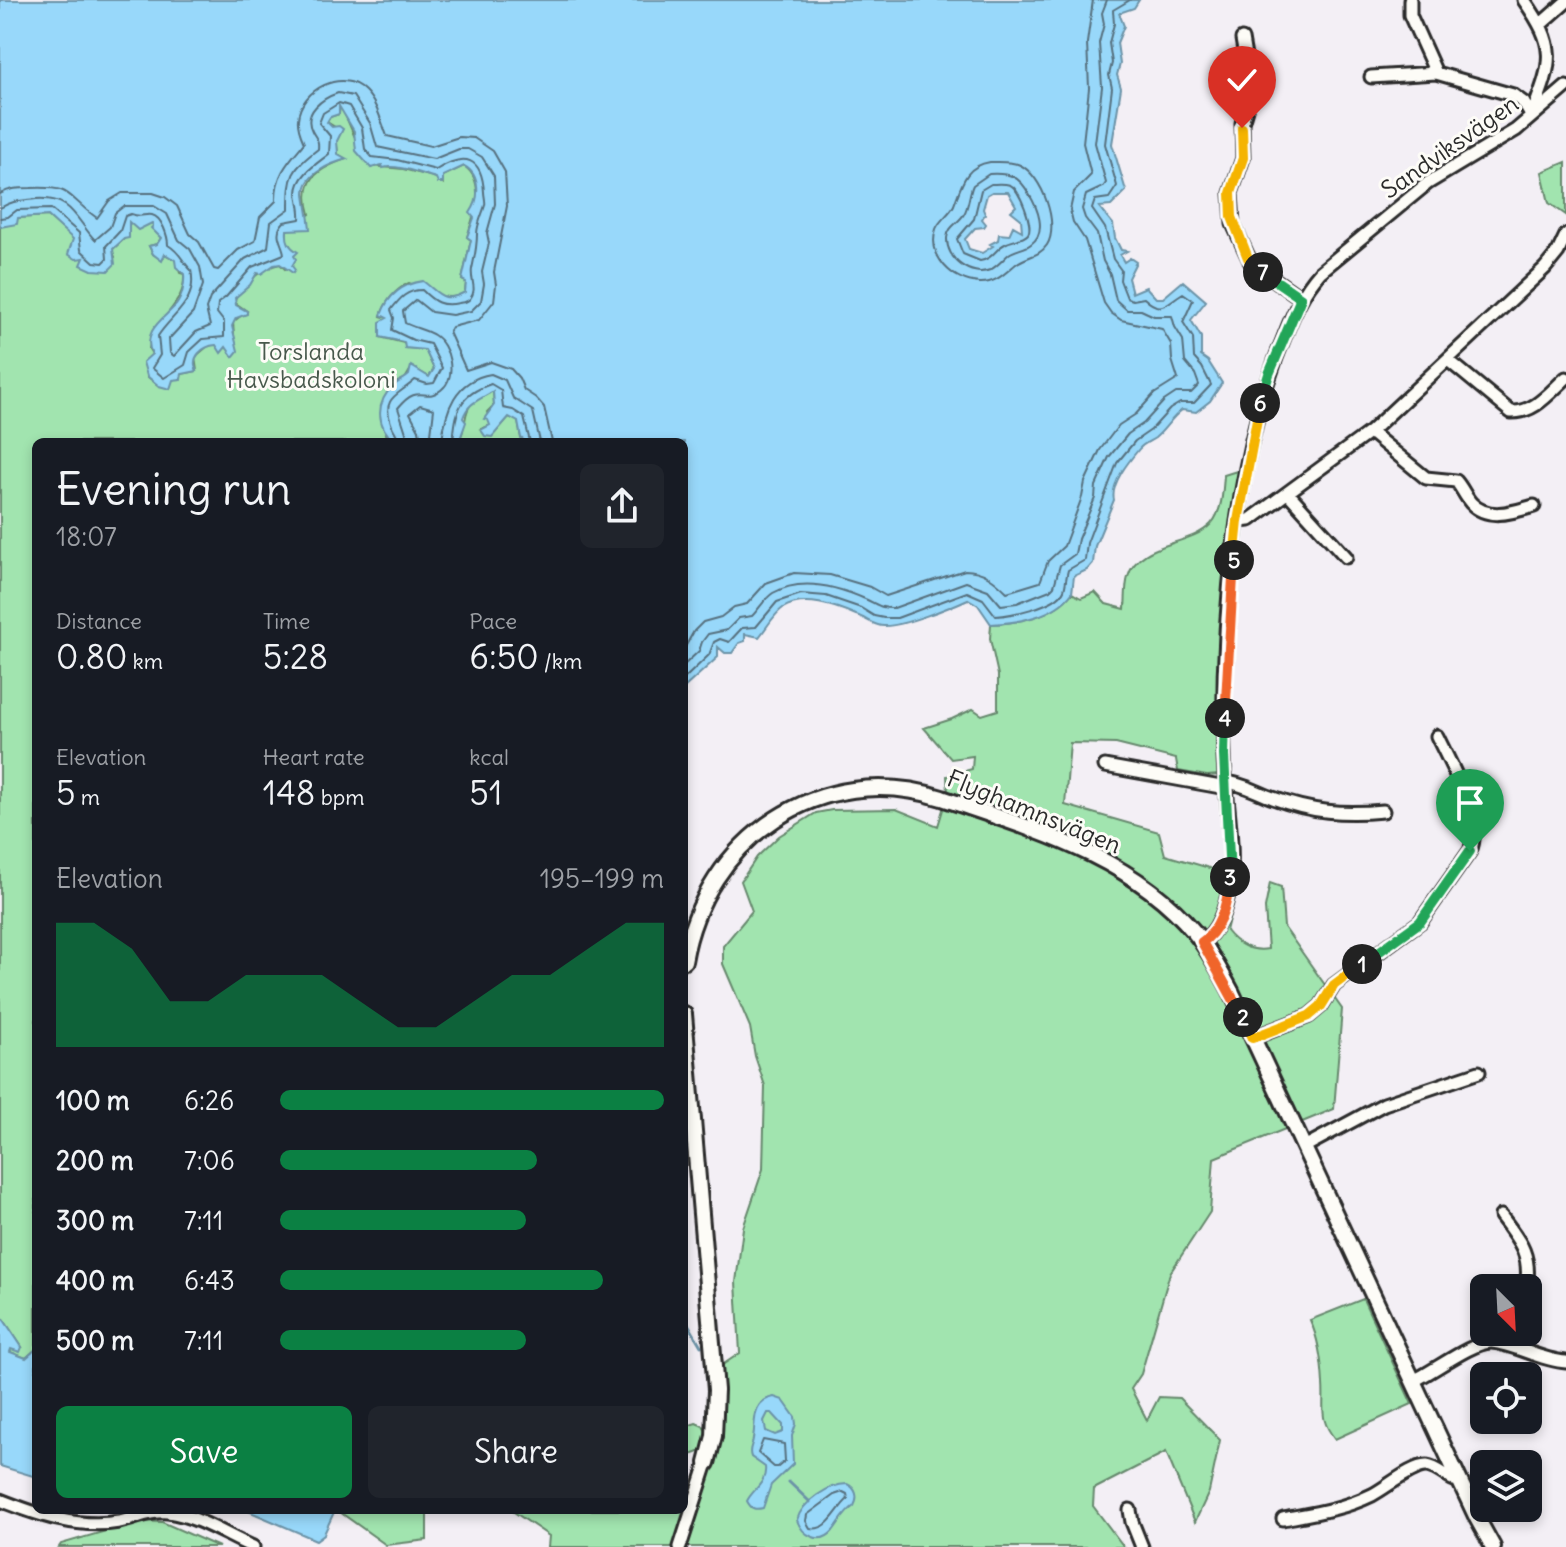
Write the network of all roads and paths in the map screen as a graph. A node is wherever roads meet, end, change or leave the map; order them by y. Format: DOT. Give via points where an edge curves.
graph roads {
  1 [pos="1410,0"];
  2 [pos="1524,0"];
  3 [pos="1566,2"];
  4 [pos="1541,24"];
  5 [pos="1242,39"];
  6 [pos="1436,73"];
  7 [pos="1371,77"];
  8 [pos="1566,87"];
  9 [pos="1531,116"];
  10 [pos="1566,235"];
  11 [pos="1301,298"];
  12 [pos="1448,360"];
  13 [pos="1566,378"];
  14 [pos="1370,432"];
  15 [pos="1288,493"];
  16 [pos="1534,506"];
  17 [pos="1238,521"];
  18 [pos="1346,557"];
  19 [pos="1437,736"];
  20 [pos="1105,766"];
  21 [pos="1226,785"];
  22 [pos="1383,811"];
  23 [pos="1202,942"];
  24 [pos="688,945"];
  25 [pos="1252,1038"];
  26 [pos="688,1061"];
  27 [pos="1479,1072"];
  28 [pos="1304,1147"];
  29 [pos="1501,1216"];
  30 [pos="1527,1274"];
  31 [pos="1476,1346"];
  32 [pos="1514,1346"];
  33 [pos="1566,1362"];
  34 [pos="1413,1381"];
  35 [pos="707,1463"];
  36 [pos="1459,1478"];
  37 [pos="0,1500"];
  38 [pos="32,1510"];
  39 [pos="1130,1510"];
  40 [pos="47,1514"];
  41 [pos="151,1514"];
  42 [pos="177,1514"];
  43 [pos="1283,1519"];
  44 [pos="253,1547"];
  45 [pos="680,1547"];
  46 [pos="1142,1547"];
  47 [pos="1493,1547"];
  1 -- 6 [label="street" via="1410,15"];
  2 -- 4 [label="street"];
  3 -- 4 [label="street"];
  4 -- 9 [label="street" via="1549,66"];
  5 -- 11 [label="street" via="1251,92 1242,123 1243,158 1231,193 1233,224 1251,263"];
  6 -- 7 [label="street"];
  6 -- 9 [label="street" via="1513,95"];
  8 -- 9 [label="street, Sandviksvägen"];
  9 -- 11 [label="street, Sandviksvägen" via="1495,145 1428,183 1320,272"];
  10 -- 12 [label="street" via="1545,268"];
  11 -- 17 [label="street, Sandviksvägen" via="1262,393"];
  12 -- 13 [label="street" via="1511,412 1533,408"];
  12 -- 14 [label="street"];
  14 -- 15 [label="street"];
  14 -- 16 [label="street" via="1426,478 1456,481 1483,512"];
  15 -- 17 [label="street" via="1250,520"];
  15 -- 18 [label="street"];
  17 -- 21 [label="street, Sandviksvägen" via="1226,667"];
  19 -- 25 [label="street" via="1468,809 1474,838 1470,851 1420,922 1334,985 1309,1016"];
  20 -- 21 [label="street"];
  21 -- 22 [label="street" via="1328,813"];
  21 -- 23 [label="street, Sandviksvägen" via="1229,888 1217,925"];
  23 -- 24 [label="street, Flyghamnsvägen" via="1141,883 1090,854 930,794 874,789 812,801 773,820 748,840 704,897"];
  23 -- 25 [label="street, Flyghamnsvägen"];
  25 -- 28 [label="street, Flyghamnsvägen"];
  26 -- 35 [label="street" via="716,1390"];
  27 -- 28 [label="street" via="1384,1104"];
  28 -- 34 [label="street, Flyghamnsvägen"];
  29 -- 30 [label="street" via="1524,1249"];
  31 -- 34 [label="street"];
  32 -- 33 [label="street"];
  34 -- 36 [label="street, Flyghamnsvägen"];
  35 -- 45 [label="street"];
  36 -- 43 [label="street" via="1426,1466 1414,1468 1335,1511"];
  36 -- 47 [label="street, Flyghamnsvägen"];
  37 -- 38 [label="street"];
  39 -- 46 [label="street"];
  40 -- 41 [label="street" via="87,1526"];
  42 -- 44 [label="street"];
}
